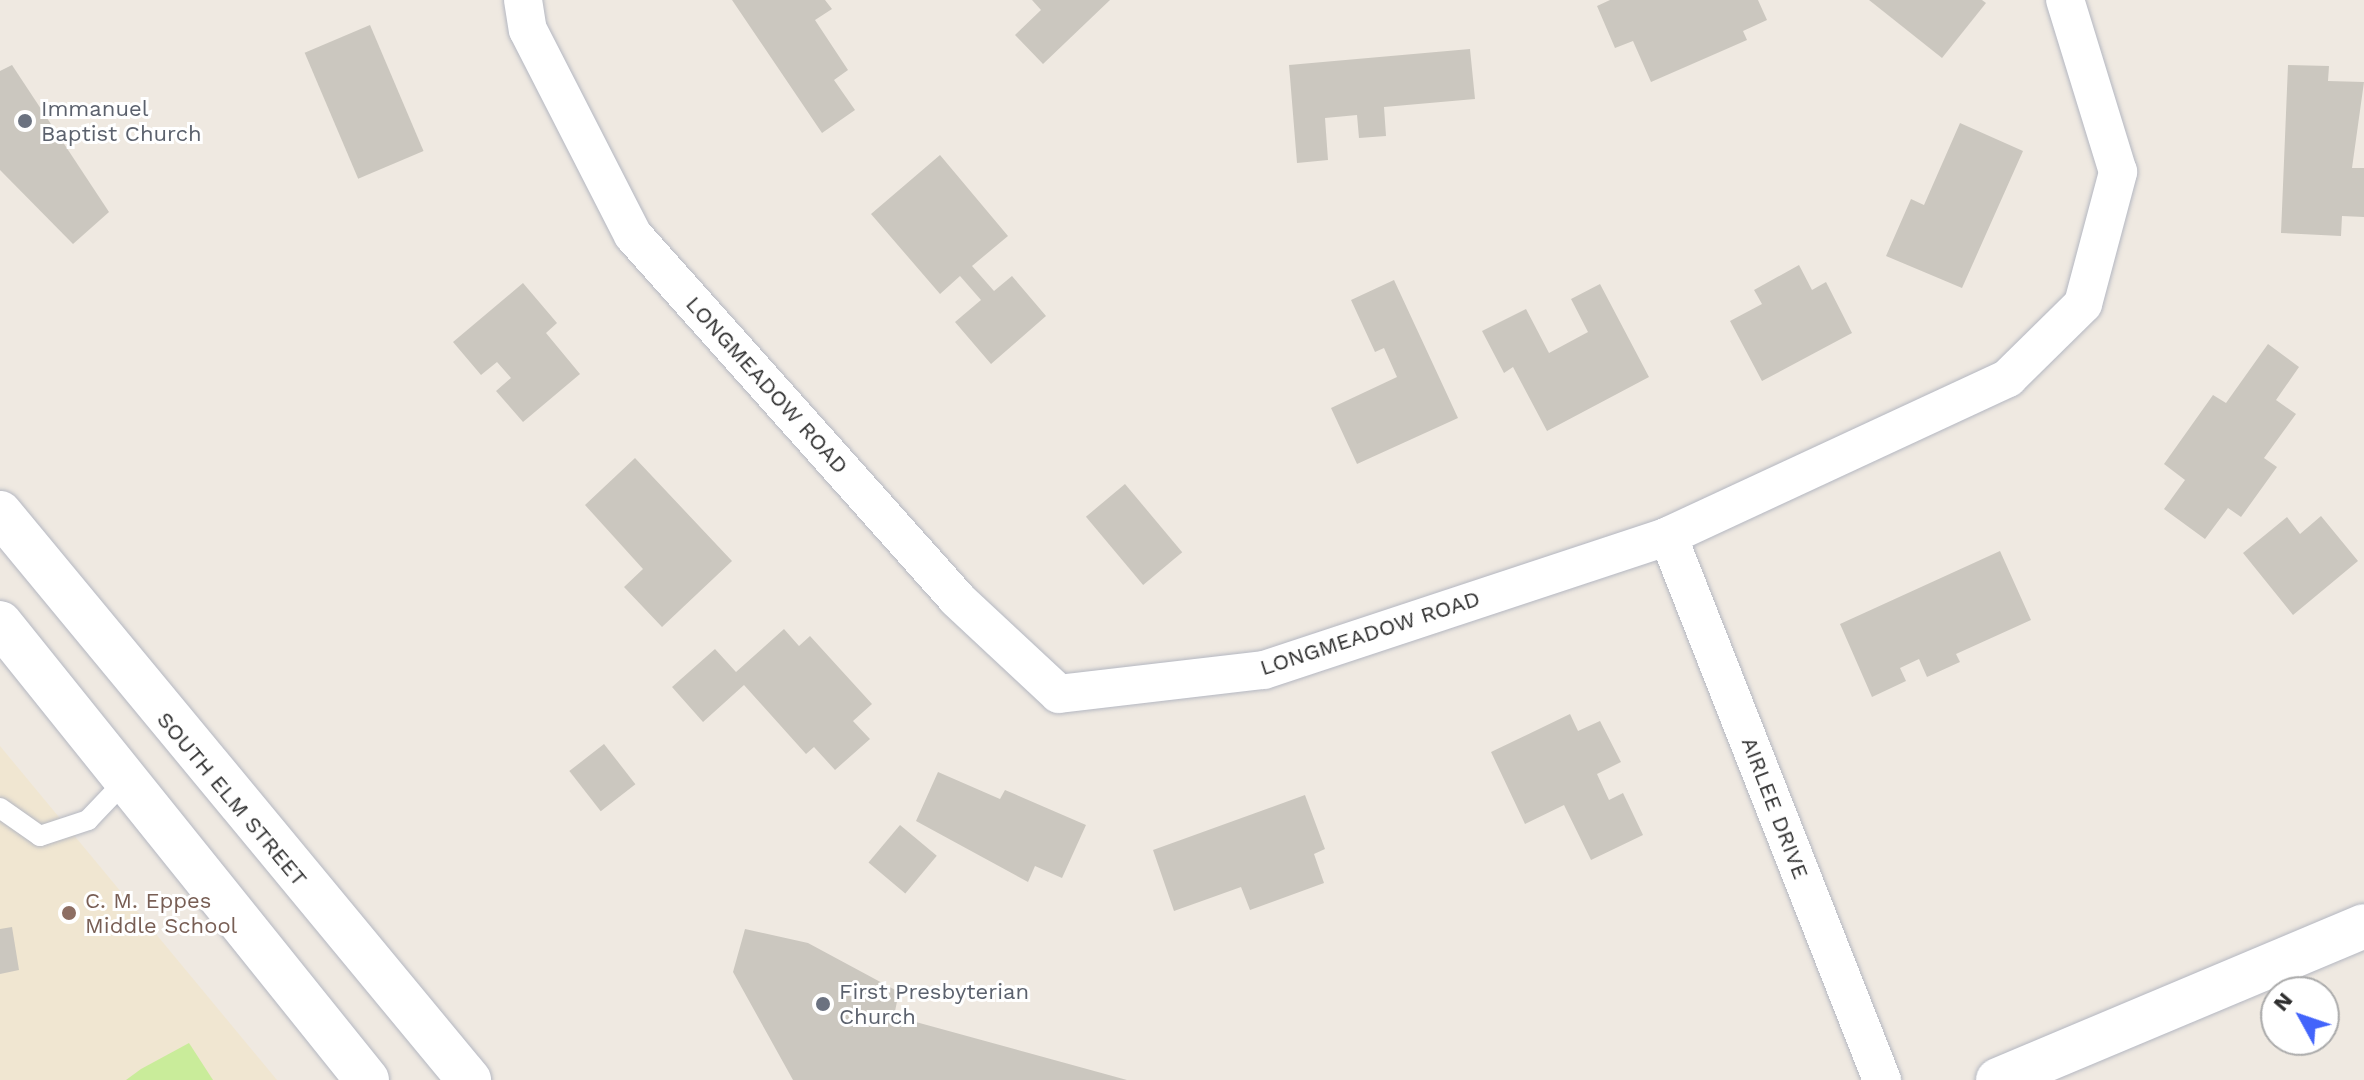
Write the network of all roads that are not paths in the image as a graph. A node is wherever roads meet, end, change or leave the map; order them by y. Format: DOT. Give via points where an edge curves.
graph roads {
  1 [pos="523,0"];
  2 [pos="2065,0"];
  3 [pos="0,513"];
  4 [pos="1668,536"];
  5 [pos="0,623"];
  6 [pos="177,734"];
  7 [pos="128,778"];
  8 [pos="0,808"];
  9 [pos="2364,926"];
  10 [pos="367,1080"];
  11 [pos="469,1080"];
  12 [pos="1882,1080"];
  13 [pos="1998,1080"];
  1 -- 4 [label="street, LONGMEADOW ROAD" via="528,30 633,235 957,599 1059,694 1264,670"];
  2 -- 4 [label="street, LONGMEADOW ROAD" via="2118,172 2083,304 2008,378"];
  3 -- 6 [label="street, SOUTH ELM STREET"];
  4 -- 12 [label="street, AIRLEE DRIVE"];
  5 -- 7 [label="street"];
  6 -- 7 [label="street"];
  6 -- 11 [label="street, SOUTH ELM STREET"];
  7 -- 8 [label="lane" via="88,820 40,836"];
  7 -- 10 [label="street"];
  9 -- 13 [label="street"];
}
